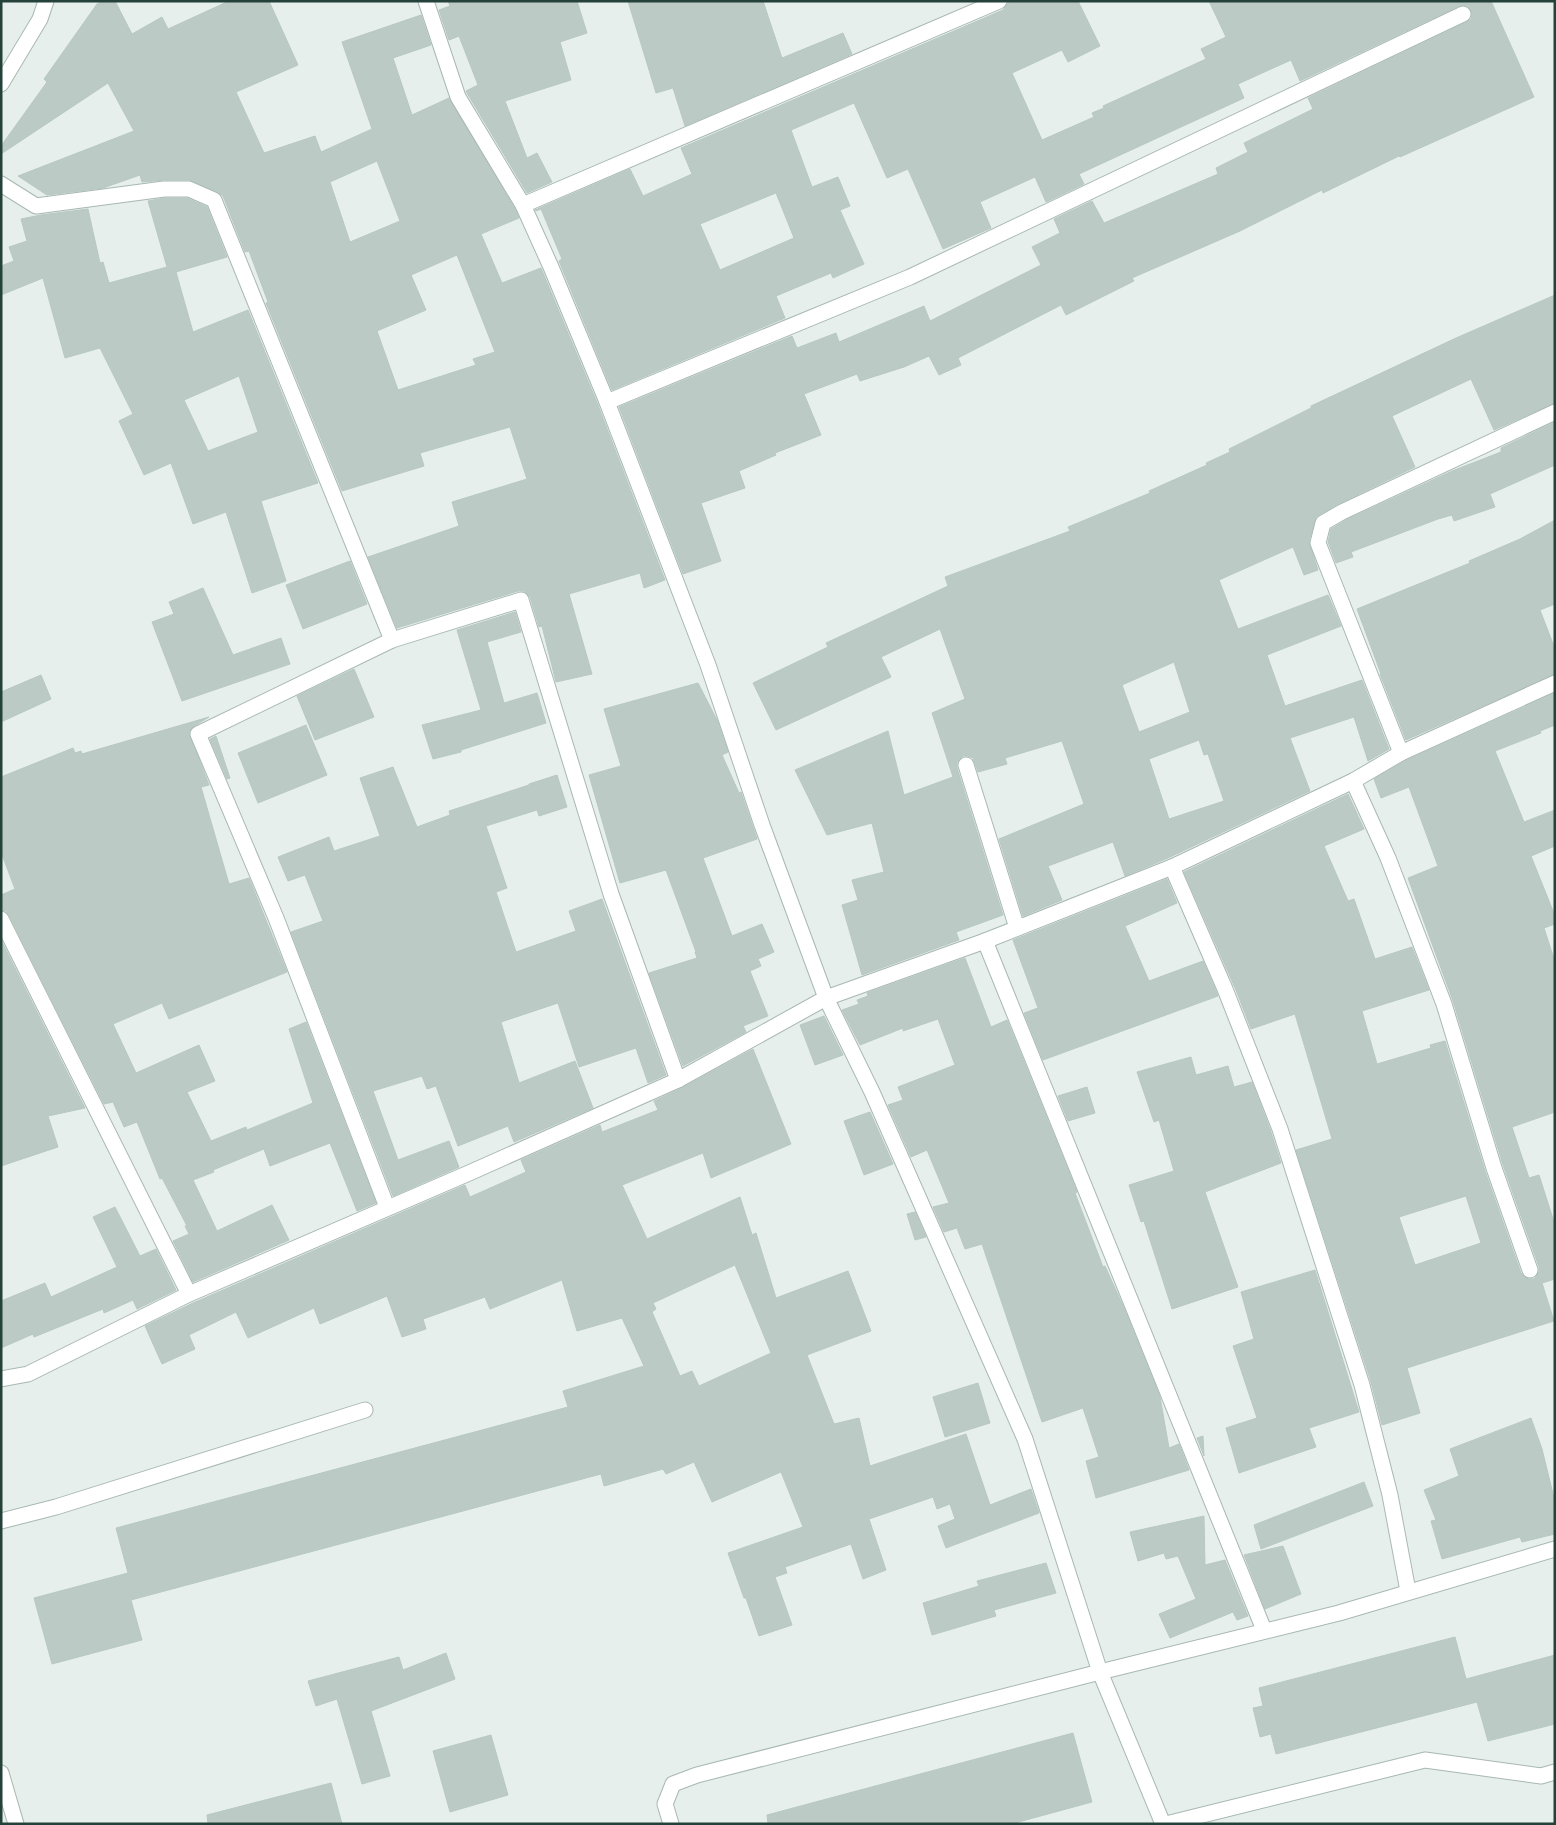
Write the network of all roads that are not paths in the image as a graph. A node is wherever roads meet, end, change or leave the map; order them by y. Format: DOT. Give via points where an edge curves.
graph roads {
  1 [pos="46,1"];
  2 [pos="426,1"];
  3 [pos="999,1"];
  4 [pos="1463,14"];
  5 [pos="1,84"];
  6 [pos="1,184"];
  7 [pos="523,205"];
  8 [pos="607,402"];
  9 [pos="1555,412"];
  10 [pos="392,640"];
  11 [pos="1555,683"];
  12 [pos="1401,754"];
  13 [pos="966,765"];
  14 [pos="1353,781"];
  15 [pos="1172,867"];
  16 [pos="1,919"];
  17 [pos="1017,928"];
  18 [pos="984,941"];
  19 [pos="826,998"];
  20 [pos="678,1080"];
  21 [pos="387,1207"];
  22 [pos="1530,1270"];
  23 [pos="189,1294"];
  24 [pos="1,1379"];
  25 [pos="365,1410"];
  26 [pos="1,1521"];
  27 [pos="1555,1548"];
  28 [pos="1408,1591"];
  29 [pos="1264,1630"];
  30 [pos="1100,1672"];
  31 [pos="1555,1772"];
  32 [pos="1,1773"];
  33 [pos="16,1824"];
  34 [pos="671,1824"];
  35 [pos="1164,1824"];
  1 -- 5 [label="street" via="40,19"];
  2 -- 7 [label="street" via="458,97"];
  3 -- 7 [label="street"];
  4 -- 8 [label="street" via="910,277"];
  6 -- 10 [label="street" via="36,206 188,188 214,200"];
  7 -- 8 [label="street"];
  8 -- 19 [label="street" via="708,665 762,825"];
  9 -- 12 [label="street" via="1323,523 1318,543"];
  10 -- 20 [label="street" via="521,600 611,894"];
  10 -- 21 [label="street" via="198,734 276,918"];
  11 -- 12 [label="street"];
  12 -- 14 [label="street"];
  13 -- 17 [label="street"];
  14 -- 15 [label="street"];
  14 -- 22 [label="street" via="1388,858 1444,1004 1494,1168"];
  15 -- 17 [label="street"];
  15 -- 28 [label="street" via="1225,989 1283,1138 1362,1385 1390,1496"];
  16 -- 23 [label="street"];
  17 -- 18 [label="street"];
  18 -- 19 [label="street"];
  18 -- 29 [label="street"];
  19 -- 20 [label="street"];
  19 -- 30 [label="street" via="872,1092 1024,1439"];
  20 -- 21 [label="street"];
  21 -- 23 [label="street"];
  23 -- 24 [label="street" via="28,1374"];
  25 -- 26 [label="street" via="56,1507"];
  27 -- 28 [label="street"];
  28 -- 29 [label="street" via="1338,1613"];
  29 -- 30 [label="street"];
  30 -- 34 [label="street" via="696,1775 673,1784 665,1804"];
  30 -- 35 [label="street"];
  31 -- 35 [label="street" via="1541,1776 1425,1760"];
  32 -- 33 [label="street"];
}
